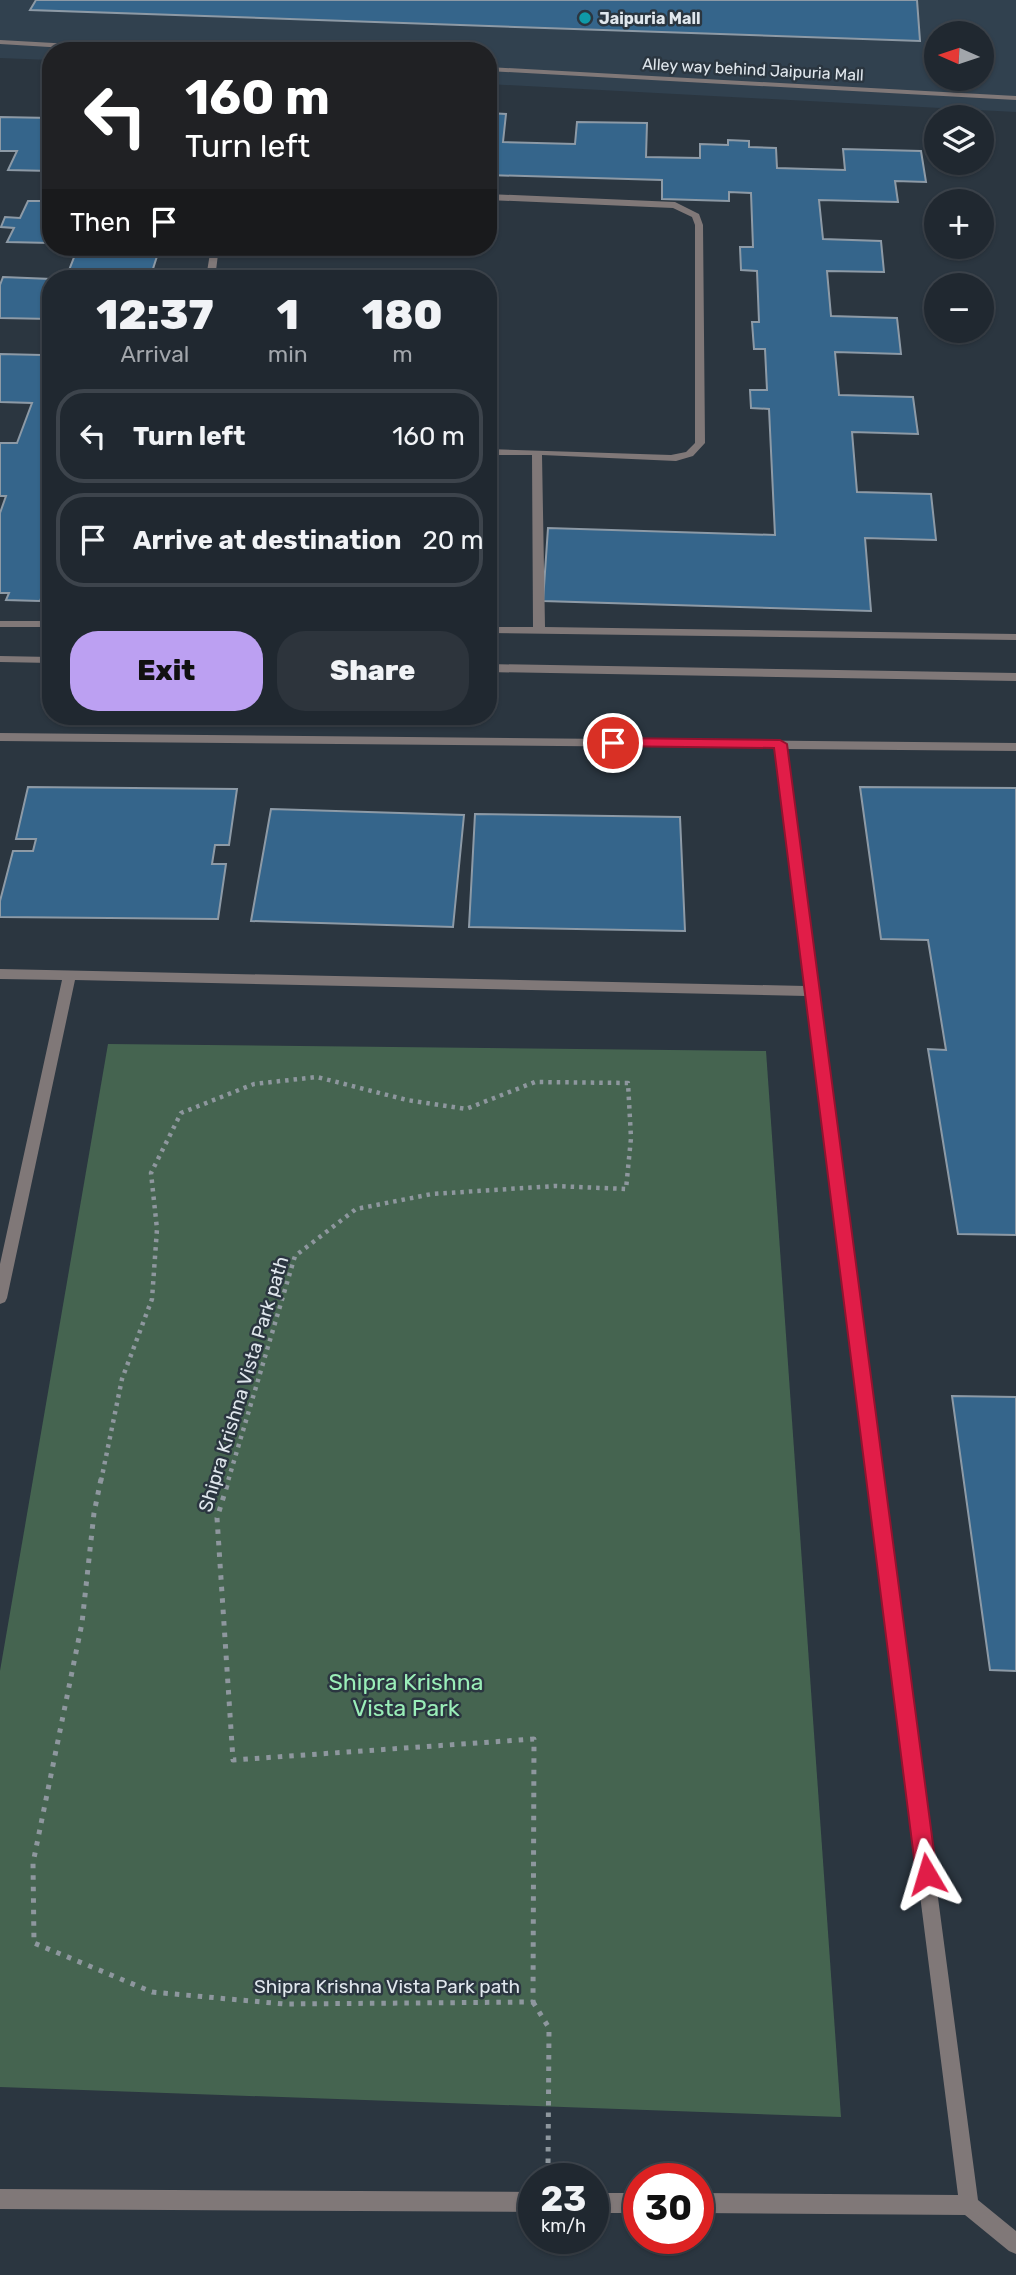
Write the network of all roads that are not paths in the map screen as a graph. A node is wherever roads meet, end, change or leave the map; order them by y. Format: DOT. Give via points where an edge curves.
graph roads {
  1 [pos="0,42"];
  2 [pos="42,44"];
  3 [pos="497,69"];
  4 [pos="1016,98"];
  5 [pos="497,197"];
  6 [pos="497,452"];
  7 [pos="537,452"];
  8 [pos="0,624"];
  9 [pos="42,624"];
  10 [pos="497,630"];
  11 [pos="539,630"];
  12 [pos="1016,636"];
  13 [pos="0,659"];
  14 [pos="42,660"];
  15 [pos="497,668"];
  16 [pos="1016,677"];
  17 [pos="0,737"];
  18 [pos="780,744"];
  19 [pos="1016,747"];
  20 [pos="0,974"];
  21 [pos="69,976"];
  22 [pos="813,990"];
  23 [pos="0,1298"];
  24 [pos="0,2199"];
  25 [pos="518,2202"];
  26 [pos="714,2203"];
  27 [pos="970,2205"];
  28 [pos="1016,2244"];
  1 -- 2 [label="street"];
  3 -- 4 [label="street, Alley way behind Jaipuria Mall"];
  5 -- 7 [label="street" via="675,205 696,216 699,225 700,443 695,453 665,458"];
  6 -- 7 [label="street"];
  7 -- 11 [label="street"];
  8 -- 9 [label="street"];
  10 -- 11 [label="street"];
  11 -- 12 [label="street"];
  13 -- 14 [label="street"];
  15 -- 16 [label="street"];
  17 -- 18 [label="street"];
  18 -- 19 [label="street"];
  18 -- 22 [label="street"];
  20 -- 21 [label="street"];
  21 -- 22 [label="street"];
  21 -- 23 [label="street"];
  22 -- 27 [label="street"];
  24 -- 25 [label="street"];
  26 -- 27 [label="street"];
  27 -- 28 [label="street"];
}
